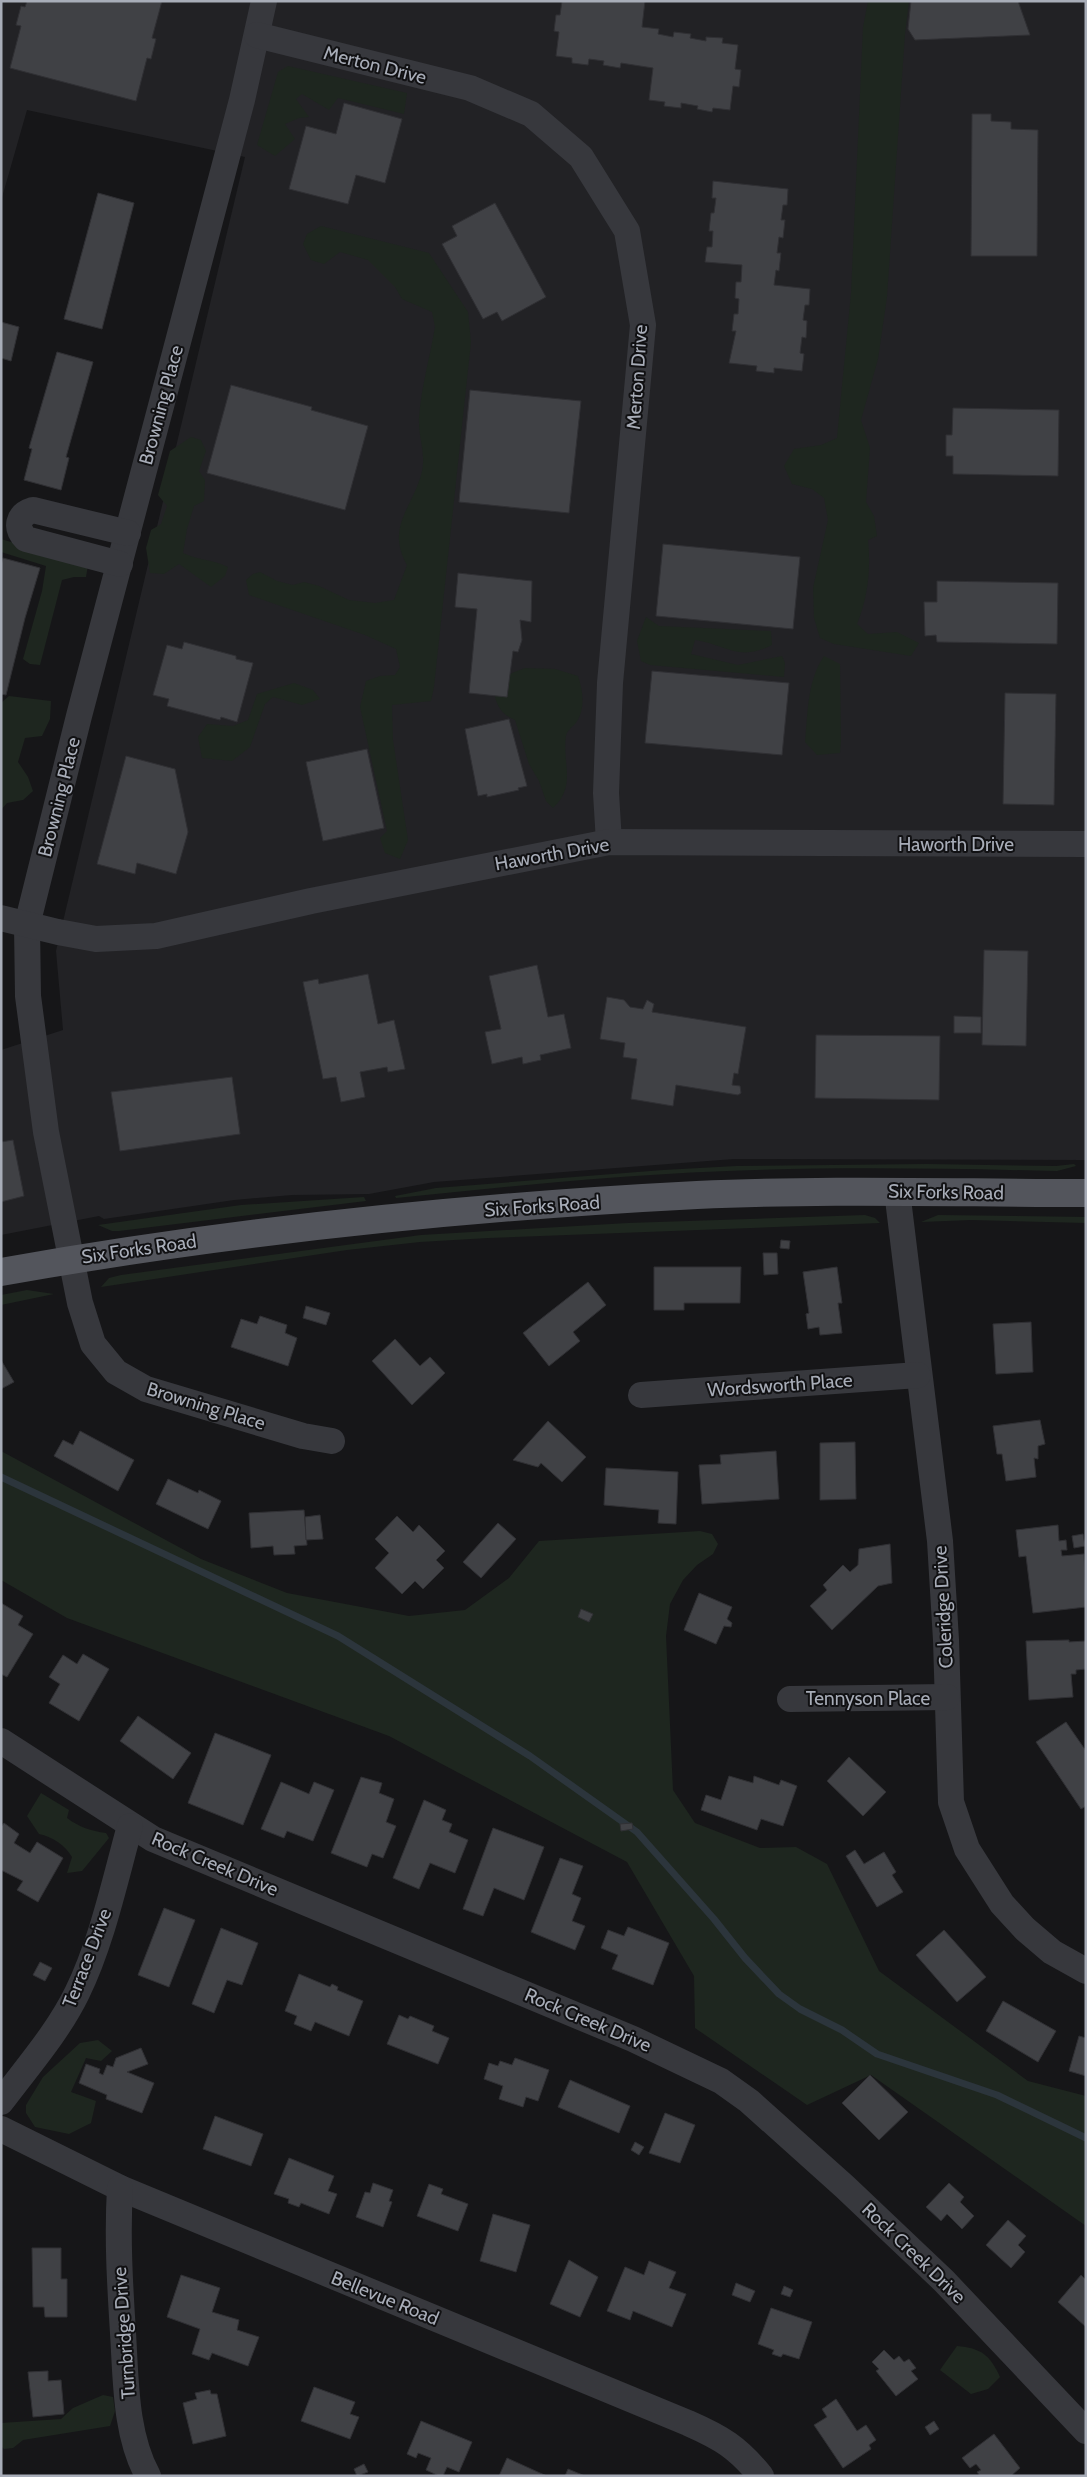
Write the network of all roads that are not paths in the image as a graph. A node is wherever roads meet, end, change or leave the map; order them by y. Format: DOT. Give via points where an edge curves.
graph roads {
  1 [pos="264,1"];
  2 [pos="258,35"];
  3 [pos="10,519"];
  4 [pos="128,533"];
  5 [pos="120,564"];
  6 [pos="609,842"];
  7 [pos="1086,844"];
  8 [pos="1,918"];
  9 [pos="27,925"];
  10 [pos="897,1191"];
  11 [pos="1086,1193"];
  12 [pos="72,1259"];
  13 [pos="1,1272"];
  14 [pos="918,1375"];
  15 [pos="641,1395"];
  16 [pos="332,1441"];
  17 [pos="790,1698"];
  18 [pos="947,1698"];
  19 [pos="1,1740"];
  20 [pos="130,1826"];
  21 [pos="1086,1971"];
  22 [pos="1,2102"];
  23 [pos="1,2129"];
  24 [pos="120,2188"];
  25 [pos="1086,2431"];
  26 [pos="148,2476"];
  27 [pos="762,2476"];
  1 -- 2 [label="street, Browning Place"];
  2 -- 4 [label="street, Browning Place"];
  2 -- 6 [label="street, Merton Drive" via="470,88 531,114 581,157 627,231 644,325 610,683 606,794"];
  3 -- 4 [label="street" via="33,510"];
  3 -- 5 [label="street" via="26,539"];
  4 -- 5 [label="street, Browning Place"];
  5 -- 9 [label="street, Browning Place"];
  6 -- 7 [label="street, Haworth Drive"];
  6 -- 9 [label="street, Haworth Drive" via="156,936 96,938"];
  8 -- 9 [label="street, Haworth Drive"];
  9 -- 12 [label="street, Browning Place" via="33,1047 46,1132"];
  10 -- 11 [label="main road, Six Forks Road"];
  10 -- 12 [label="main road, Six Forks Road" via="699,1195 523,1206 213,1238"];
  10 -- 14 [label="street, Coleridge Drive"];
  12 -- 13 [label="main road, Six Forks Road"];
  12 -- 16 [label="street, Browning Place" via="80,1303 93,1344 116,1372 164,1396 303,1436"];
  14 -- 15 [label="street, Wordsworth Place"];
  14 -- 18 [label="street, Coleridge Drive" via="940,1541"];
  17 -- 18 [label="street, Tennyson Place"];
  18 -- 21 [label="street, Coleridge Drive" via="951,1802 967,1849 1002,1904 1025,1929 1052,1952"];
  19 -- 20 [label="street, Rock Creek Drive"];
  20 -- 22 [label="street, Terrace Drive" via="92,1957 78,1992 61,2022"];
  20 -- 25 [label="street, Rock Creek Drive" via="171,1847 633,2039 721,2081 749,2101 944,2281"];
  23 -- 24 [label="street, Bellevue Road"];
  24 -- 26 [label="street, Turnbridge Drive" via="118,2249 127,2388 133,2432"];
  24 -- 27 [label="street, Bellevue Road" via="688,2423 740,2451"];
}
